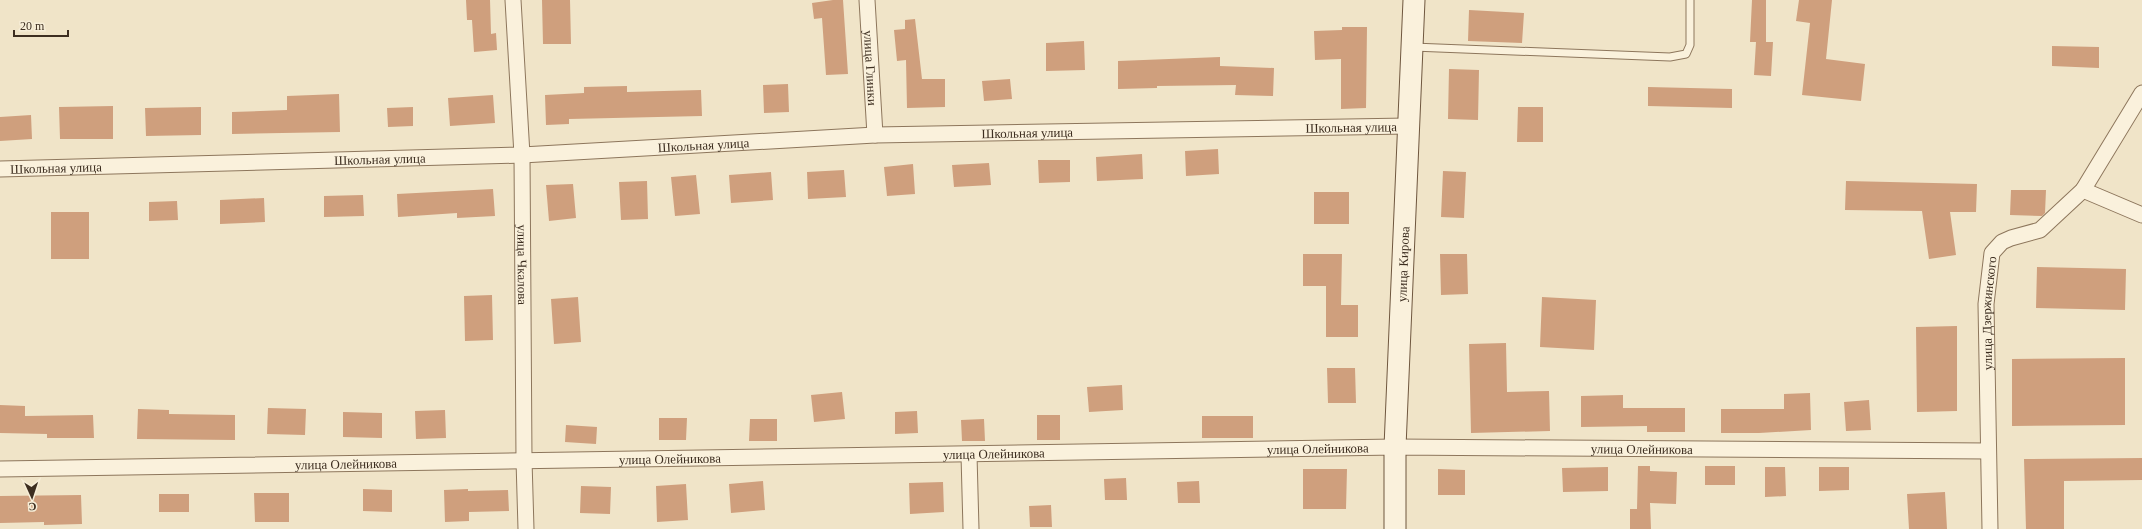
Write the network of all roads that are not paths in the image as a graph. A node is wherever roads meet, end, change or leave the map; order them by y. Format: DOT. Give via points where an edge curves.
graph roads {
  1 [pos="513,0"];
  2 [pos="867,0"];
  3 [pos="1414,0"];
  4 [pos="1690,0"];
  5 [pos="1411,47"];
  6 [pos="2142,93"];
  7 [pos="1408,126"];
  8 [pos="875,135"];
  9 [pos="522,155"];
  10 [pos="0,169"];
  11 [pos="2083,190"];
  12 [pos="2142,215"];
  13 [pos="1395,448"];
  14 [pos="1988,451"];
  15 [pos="969,455"];
  16 [pos="524,460"];
  17 [pos="0,469"];
  18 [pos="526,529"];
  19 [pos="970,529"];
  20 [pos="1395,529"];
  21 [pos="1990,529"];
  1 -- 9 [label="street, улица Чкалова"];
  2 -- 8 [label="street, улица Глинки"];
  3 -- 5 [label="street, улица Кирова"];
  4 -- 5 [label="lane" via="1690,45 1686,54 1670,57"];
  5 -- 7 [label="street, улица Кирова"];
  6 -- 11 [label="street, улица Дзержинского"];
  7 -- 8 [label="street, Школьная улица"];
  7 -- 13 [label="street, улица Кирова"];
  8 -- 9 [label="street, Школьная улица"];
  9 -- 10 [label="street, Школьная улица"];
  9 -- 16 [label="street, улица Чкалова"];
  11 -- 12 [label="street"];
  11 -- 14 [label="street, улица Дзержинского" via="2040,230 2002,242 1992,253 1986,304"];
  13 -- 14 [label="street, улица Олейникова"];
  13 -- 15 [label="street, улица Олейникова"];
  13 -- 20 [label="street, улица Кирова"];
  14 -- 21 [label="street, улица Дзержинского"];
  15 -- 16 [label="street, улица Олейникова"];
  15 -- 19 [label="street"];
  16 -- 17 [label="street, улица Олейникова"];
  16 -- 18 [label="street, улица Чкалова"];
}
